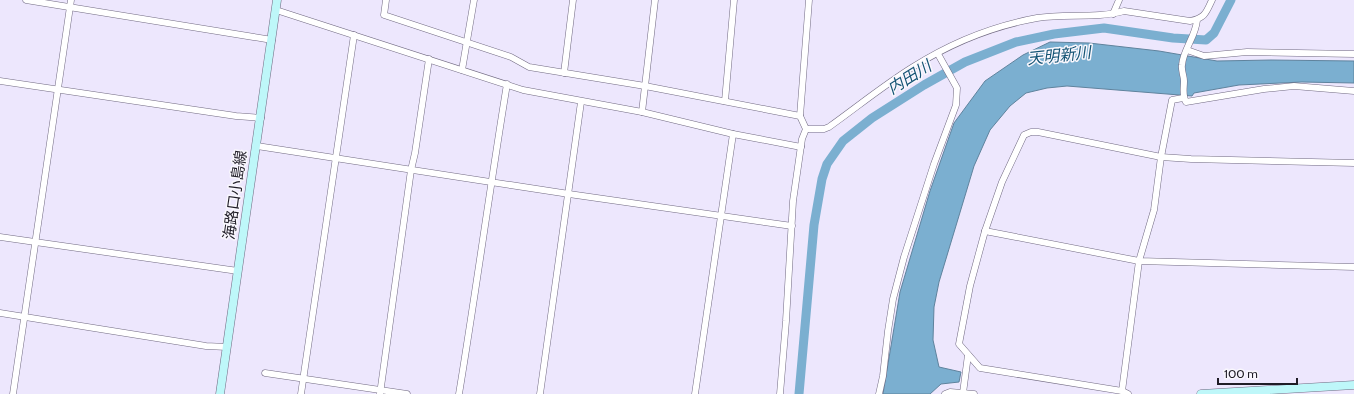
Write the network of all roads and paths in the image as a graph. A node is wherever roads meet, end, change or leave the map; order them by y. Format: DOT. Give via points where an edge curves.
graph roads {
  1 [pos="26,0"];
  2 [pos="71,0"];
  3 [pos="277,0"];
  4 [pos="386,0"];
  5 [pos="474,0"];
  6 [pos="572,0"];
  7 [pos="655,0"];
  8 [pos="734,0"];
  9 [pos="809,0"];
  10 [pos="1119,0"];
  11 [pos="1212,0"];
  12 [pos="70,7"];
  13 [pos="276,10"];
  14 [pos="1113,14"];
  15 [pos="1197,22"];
  16 [pos="354,35"];
  17 [pos="272,40"];
  18 [pos="467,42"];
  19 [pos="1185,53"];
  20 [pos="938,54"];
  21 [pos="1354,54"];
  22 [pos="429,59"];
  23 [pos="462,70"];
  24 [pos="564,73"];
  25 [pos="0,81"];
  26 [pos="507,84"];
  27 [pos="645,86"];
  28 [pos="58,89"];
  29 [pos="1354,91"];
  30 [pos="1183,98"];
  31 [pos="725,101"];
  32 [pos="581,102"];
  33 [pos="642,112"];
  34 [pos="800,116"];
  35 [pos="261,118"];
  36 [pos="806,129"];
  37 [pos="732,134"];
  38 [pos="257,146"];
  39 [pos="801,147"];
  40 [pos="1161,157"];
  41 [pos="336,158"];
  42 [pos="1354,163"];
  43 [pos="411,170"];
  44 [pos="491,182"];
  45 [pos="569,194"];
  46 [pos="720,216"];
  47 [pos="792,226"];
  48 [pos="985,231"];
  49 [pos="0,237"];
  50 [pos="35,242"];
  51 [pos="1139,261"];
  52 [pos="1354,267"];
  53 [pos="238,271"];
  54 [pos="0,313"];
  55 [pos="24,317"];
  56 [pos="227,347"];
  57 [pos="968,359"];
  58 [pos="265,373"];
  59 [pos="303,378"];
  60 [pos="1354,385"];
  61 [pos="1122,391"];
  62 [pos="380,392"];
  63 [pos="963,392"];
  64 [pos="14,394"];
  65 [pos="220,394"];
  66 [pos="301,394"];
  67 [pos="407,394"];
  68 [pos="459,394"];
  69 [pos="540,394"];
  70 [pos="694,394"];
  71 [pos="780,394"];
  72 [pos="879,394"];
  73 [pos="945,394"];
  74 [pos="974,394"];
  75 [pos="1128,394"];
  76 [pos="1201,394"];
  1 -- 12 [label="street"];
  2 -- 12 [label="street"];
  3 -- 13 [label="main road, 海路口小島線"];
  4 -- 18 [label="street" via="384,15"];
  5 -- 18 [label="street"];
  6 -- 24 [label="street"];
  7 -- 27 [label="street"];
  8 -- 31 [label="street"];
  9 -- 34 [label="street"];
  10 -- 14 [label="street"];
  11 -- 15 [label="street" via="1204,16"];
  12 -- 17 [label="street"];
  12 -- 28 [label="street"];
  13 -- 16 [label="street"];
  13 -- 17 [label="main road, 海路口小島線"];
  14 -- 15 [label="street" via="1124,11"];
  14 -- 20 [label="street" via="1052,15 1022,21 973,36"];
  15 -- 19 [label="street"];
  16 -- 22 [label="street"];
  16 -- 41 [label="street"];
  17 -- 35 [label="main road, 海路口小島線"];
  18 -- 23 [label="street"];
  18 -- 24 [label="street" via="511,57 529,68"];
  19 -- 21 [label="street" via="1204,56 1247,52"];
  19 -- 30 [label="street" via="1182,66"];
  20 -- 36 [label="street" via="904,73 829,127"];
  20 -- 72 [label="street" via="957,88 956,105 904,257 893,299"];
  22 -- 23 [label="street"];
  22 -- 43 [label="street"];
  23 -- 26 [label="street"];
  24 -- 27 [label="street"];
  25 -- 28 [label="street"];
  26 -- 32 [label="street" via="523,90"];
  26 -- 44 [label="street"];
  27 -- 31 [label="street"];
  27 -- 33 [label="street"];
  28 -- 35 [label="street"];
  28 -- 50 [label="street"];
  29 -- 30 [label="street" via="1294,86 1186,102"];
  30 -- 40 [label="street" via="1172,100"];
  31 -- 34 [label="street"];
  32 -- 33 [label="street"];
  32 -- 45 [label="street"];
  33 -- 37 [label="street"];
  34 -- 36 [label="street"];
  35 -- 38 [label="main road, 海路口小島線"];
  36 -- 39 [label="street"];
  37 -- 39 [label="street"];
  37 -- 46 [label="street"];
  38 -- 41 [label="street"];
  38 -- 53 [label="main road, 海路口小島線"];
  39 -- 47 [label="street"];
  40 -- 42 [label="street"];
  40 -- 48 [label="street" via="1038,132 1027,133 1002,182"];
  40 -- 51 [label="street" via="1154,210"];
  41 -- 43 [label="street"];
  41 -- 59 [label="street"];
  43 -- 44 [label="street"];
  43 -- 62 [label="street"];
  44 -- 45 [label="street"];
  44 -- 68 [label="street"];
  45 -- 46 [label="street"];
  45 -- 69 [label="street"];
  46 -- 47 [label="street"];
  46 -- 70 [label="street"];
  47 -- 71 [label="street"];
  48 -- 51 [label="street"];
  48 -- 57 [label="street" via="959,341"];
  49 -- 50 [label="street"];
  50 -- 53 [label="street"];
  50 -- 55 [label="street"];
  51 -- 52 [label="street"];
  51 -- 61 [label="street"];
  53 -- 56 [label="main road, 海路口小島線"];
  54 -- 55 [label="street"];
  55 -- 56 [label="street" via="206,346"];
  55 -- 64 [label="street"];
  56 -- 65 [label="main road, 海路口小島線"];
  57 -- 61 [label="street" via="980,368"];
  57 -- 63 [label="street"];
  58 -- 59 [label="street"];
  59 -- 62 [label="street"];
  59 -- 66 [label="street"];
  60 -- 76 [label="main road"];
  61 -- 75 [label="street"];
  62 -- 67 [label="street"];
  63 -- 73 [label="street"];
  63 -- 74 [label="street"];
}
